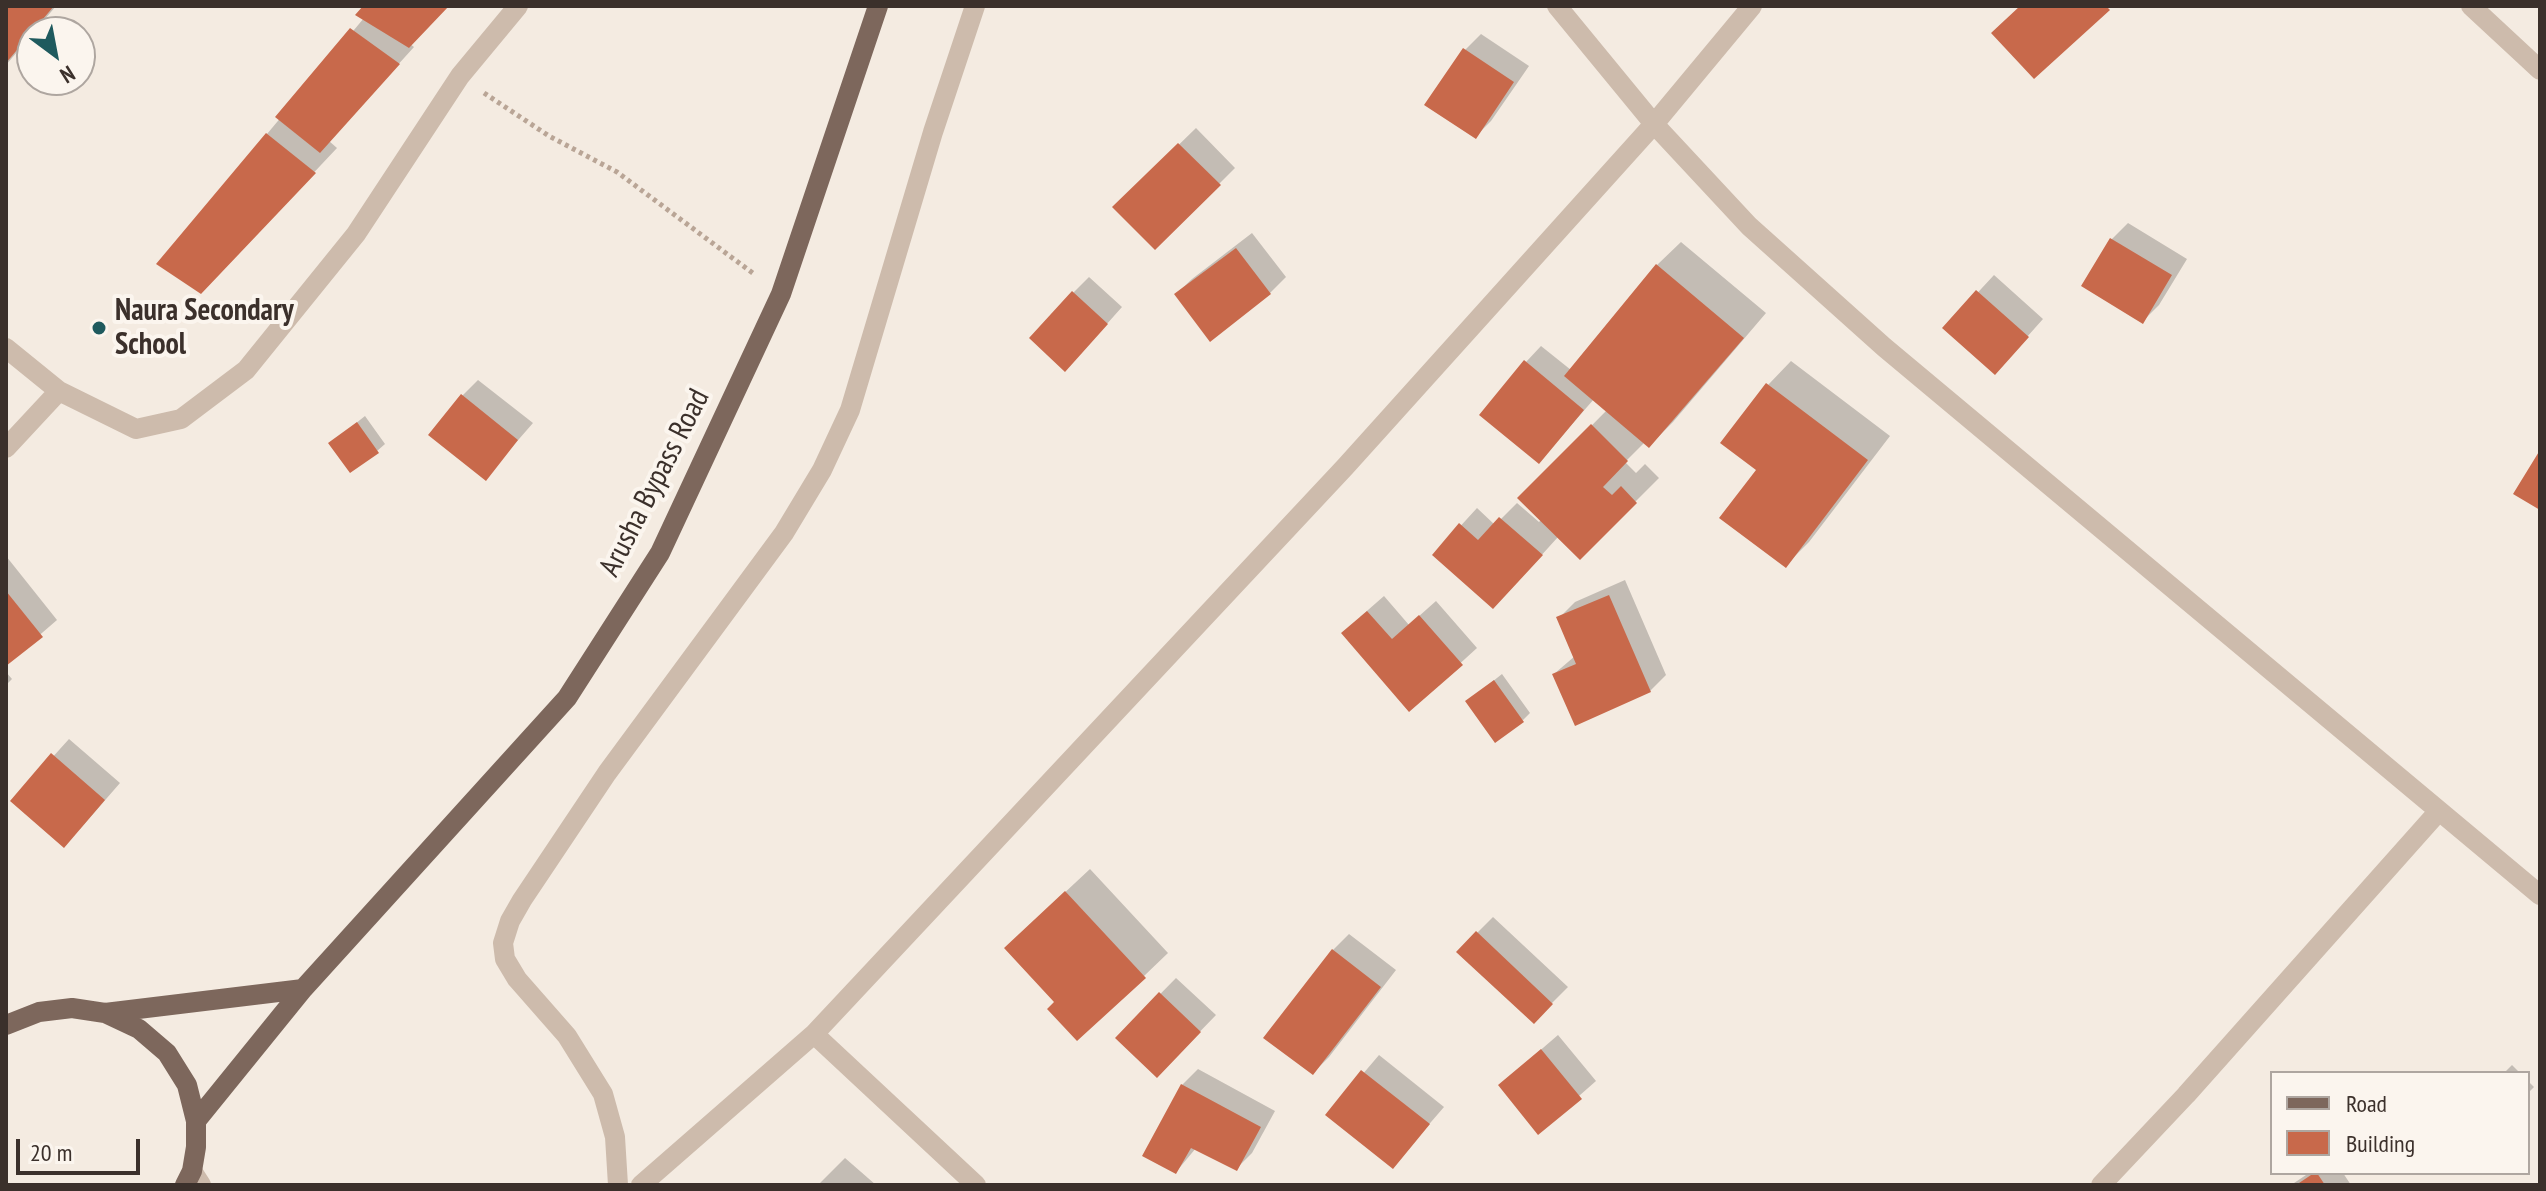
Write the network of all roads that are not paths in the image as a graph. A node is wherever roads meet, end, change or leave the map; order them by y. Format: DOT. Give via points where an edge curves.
graph roads {
  1 [pos="518,6"];
  2 [pos="878,6"];
  3 [pos="975,6"];
  4 [pos="1557,6"];
  5 [pos="1752,6"];
  6 [pos="2471,6"];
  7 [pos="2540,70"];
  8 [pos="1654,124"];
  9 [pos="6,348"];
  10 [pos="59,391"];
  11 [pos="6,448"];
  12 [pos="2438,812"];
  13 [pos="2540,895"];
  14 [pos="303,989"];
  15 [pos="105,1013"];
  16 [pos="6,1024"];
  17 [pos="814,1034"];
  18 [pos="196,1121"];
  19 [pos="193,1180"];
  20 [pos="618,1185"];
  21 [pos="641,1185"];
  22 [pos="976,1185"];
  23 [pos="2101,1185"];
  1 -- 10 [label="street" via="460,76 356,234 246,370 181,419 136,429"];
  2 -- 14 [label="main road, Arusha Bypass Road" via="781,294 660,553 567,698"];
  3 -- 20 [label="street" via="850,410 822,470 784,533 607,773 522,900 503,943 517,979 567,1036 603,1094 615,1137"];
  4 -- 8 [label="street"];
  5 -- 8 [label="street"];
  6 -- 7 [label="street"];
  8 -- 12 [label="street" via="1749,226 1884,347"];
  8 -- 17 [label="street" via="1345,467"];
  9 -- 10 [label="street"];
  10 -- 11 [label="street"];
  12 -- 13 [label="street"];
  12 -- 23 [label="street"];
  14 -- 15 [label="main road"];
  14 -- 18 [label="main road, Arusha Bypass Road"];
  15 -- 16 [label="main road" via="72,1008"];
  15 -- 18 [label="main road" via="139,1029 167,1053 187,1085"];
  17 -- 21 [label="street"];
  17 -- 22 [label="street"];
  18 -- 19 [label="main road"];
}
